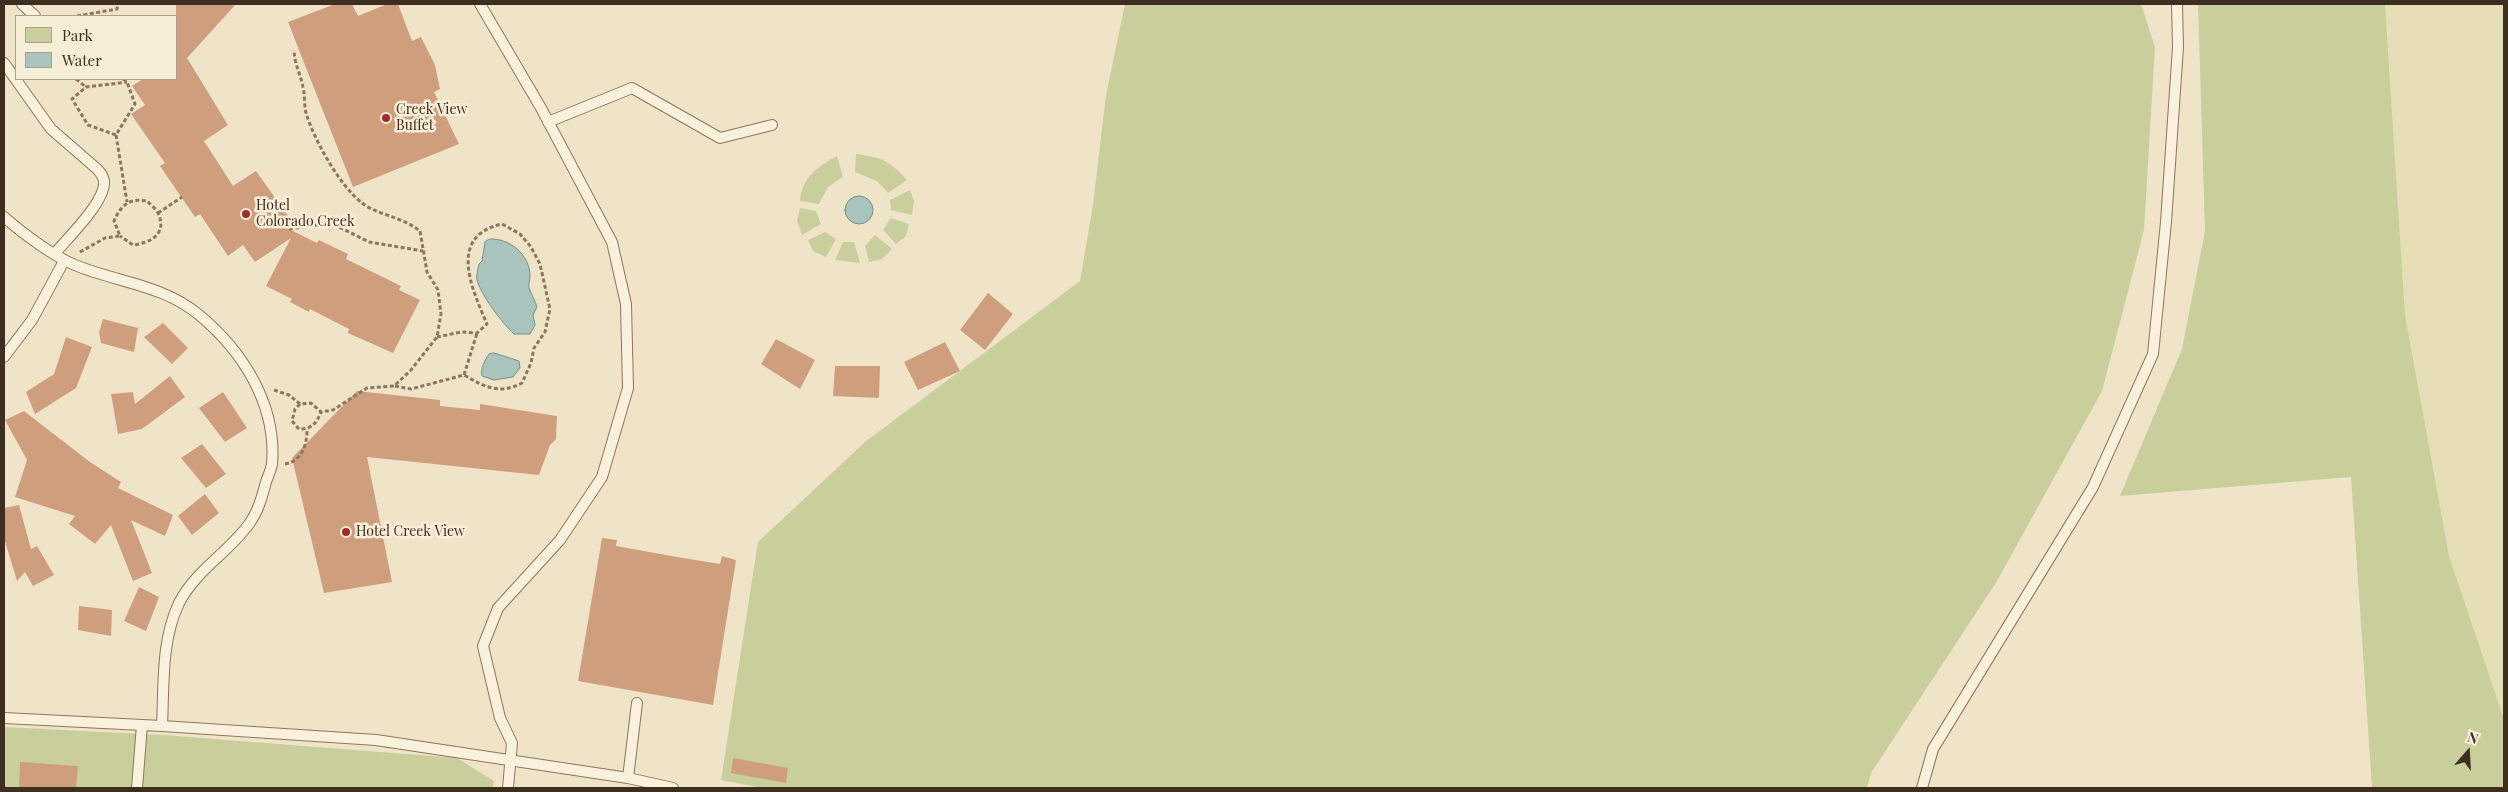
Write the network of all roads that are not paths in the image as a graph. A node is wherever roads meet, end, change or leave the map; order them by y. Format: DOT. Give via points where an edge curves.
graph roads {
  1 [pos="22,4"];
  2 [pos="480,4"];
  3 [pos="2177,4"];
  4 [pos="34,15"];
  5 [pos="4,63"];
  6 [pos="15,78"];
  7 [pos="16,80"];
  8 [pos="548,122"];
  9 [pos="772,125"];
  10 [pos="4,216"];
  11 [pos="55,253"];
  12 [pos="64,261"];
  13 [pos="4,357"];
  14 [pos="638,703"];
  15 [pos="4,718"];
  16 [pos="142,725"];
  17 [pos="162,726"];
  18 [pos="512,759"];
  19 [pos="628,778"];
  20 [pos="137,788"];
  21 [pos="508,788"];
  22 [pos="673,788"];
  23 [pos="1922,788"];
  1 -- 4 [label="lane"];
  2 -- 8 [label="lane"];
  3 -- 23 [label="lane" via="2178,47 2166,222 2153,354 2093,487 1933,749"];
  5 -- 6 [label="lane"];
  7 -- 11 [label="lane" via="51,129 102,174 104,183 93,208"];
  8 -- 9 [label="lane" via="632,88 720,138"];
  8 -- 18 [label="lane" via="612,242 626,304 628,388 602,477 560,540 498,608 484,646 500,718 512,743"];
  10 -- 11 [label="lane" via="30,238"];
  11 -- 12 [label="lane"];
  12 -- 13 [label="lane" via="32,320"];
  12 -- 17 [label="lane" via="159,292 196,312 226,338 248,369 259,391 268,424 272,466 256,511 249,525 198,575 180,602 168,632"];
  14 -- 19 [label="lane"];
  15 -- 16 [label="lane"];
  16 -- 17 [label="lane"];
  16 -- 20 [label="lane"];
  17 -- 18 [label="lane" via="376,740"];
  18 -- 19 [label="lane"];
  18 -- 21 [label="lane"];
  19 -- 22 [label="lane"];
}
